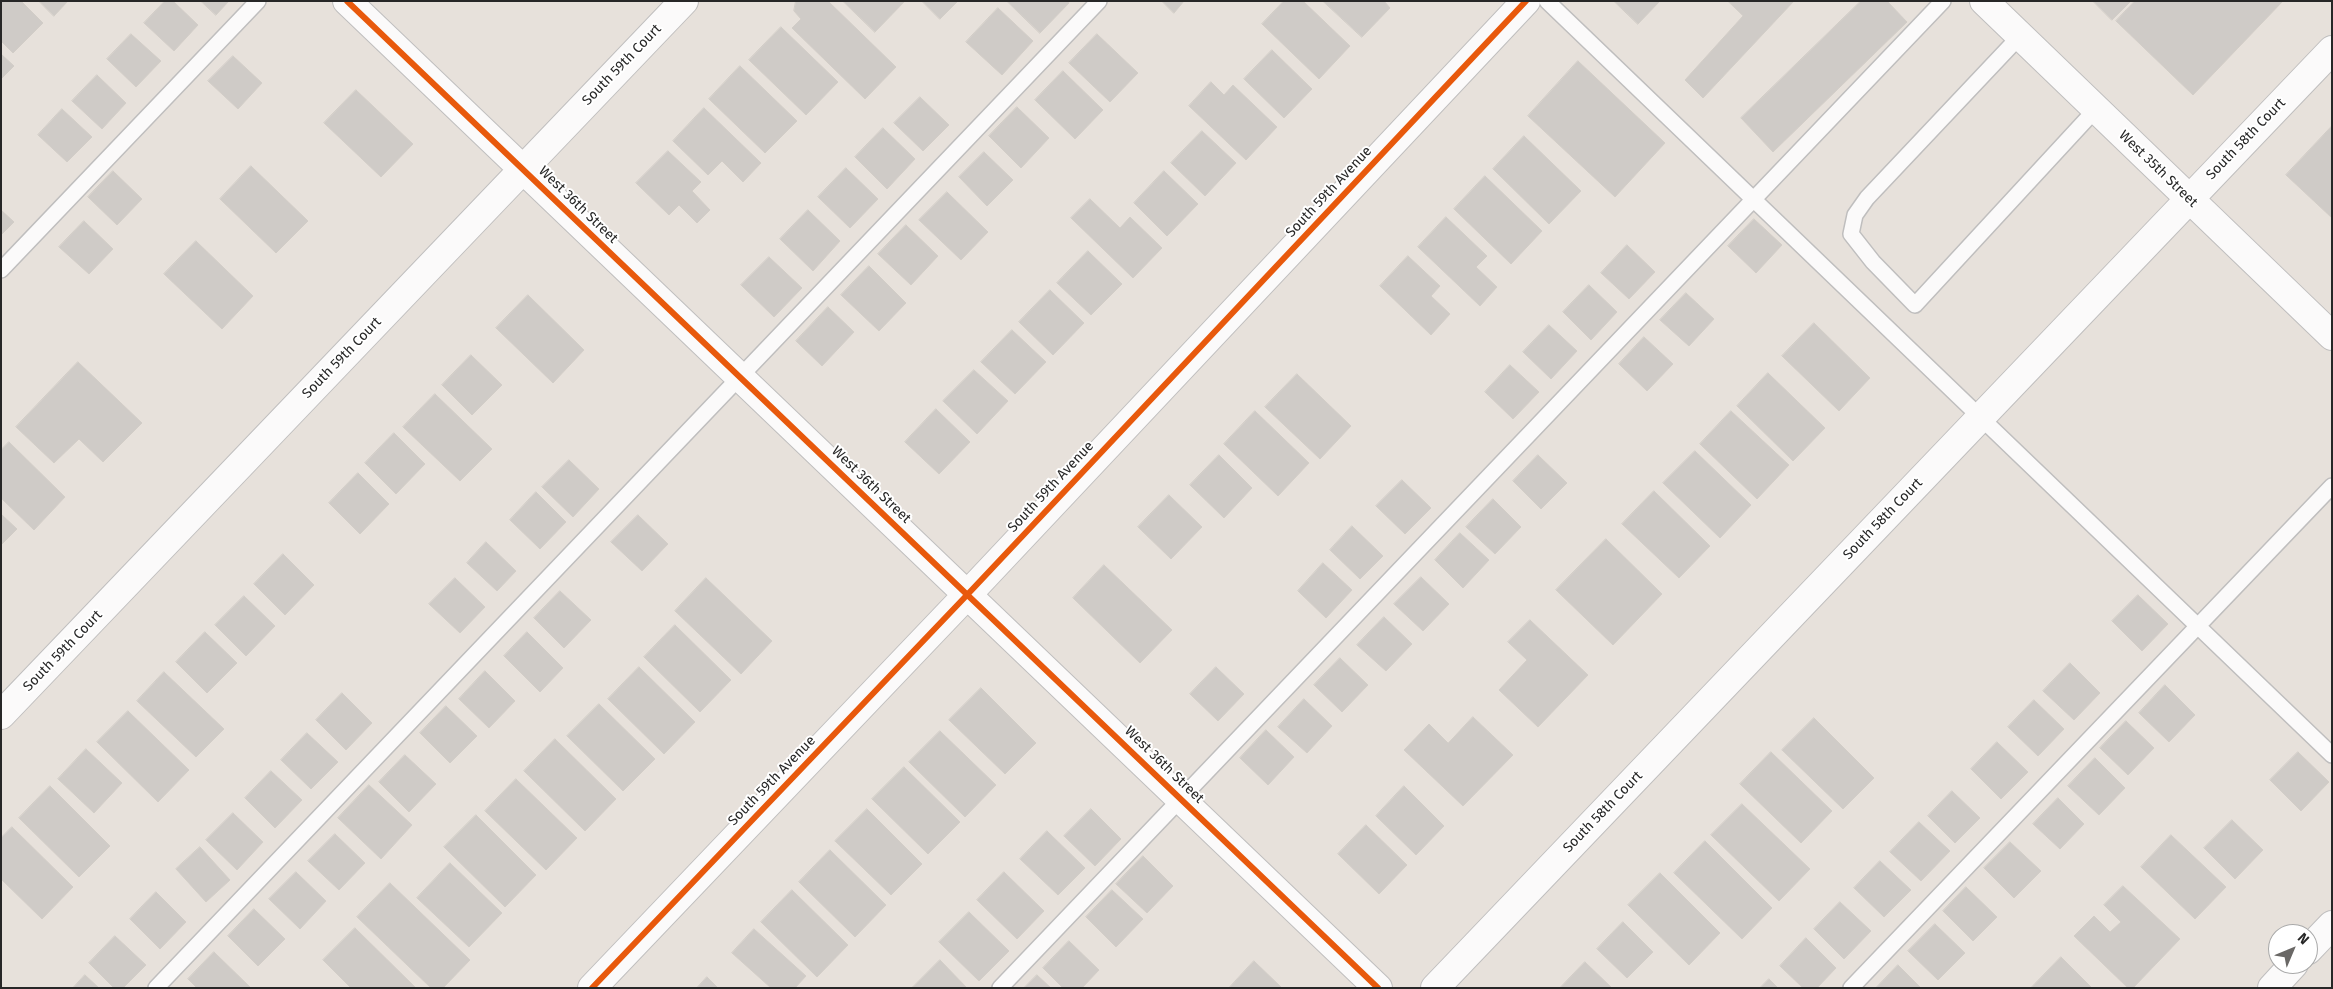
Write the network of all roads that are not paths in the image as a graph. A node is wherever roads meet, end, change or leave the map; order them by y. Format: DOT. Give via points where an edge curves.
graph roads {
  1 [pos="258,1"];
  2 [pos="347,1"];
  3 [pos="684,1"];
  4 [pos="1099,1"];
  5 [pos="1526,1"];
  6 [pos="1547,1"];
  7 [pos="1943,1"];
  8 [pos="1984,1"];
  9 [pos="2020,36"];
  10 [pos="2332,50"];
  11 [pos="2096,109"];
  12 [pos="523,169"];
  13 [pos="2189,199"];
  14 [pos="1754,200"];
  15 [pos="1,270"];
  16 [pos="2332,336"];
  17 [pos="740,377"];
  18 [pos="1980,417"];
  19 [pos="2332,486"];
  20 [pos="967,595"];
  21 [pos="2198,626"];
  22 [pos="1,715"];
  23 [pos="2332,755"];
  24 [pos="1180,799"];
  25 [pos="2332,925"];
  26 [pos="2318,940"];
  27 [pos="2285,974"];
  28 [pos="156,988"];
  29 [pos="592,988"];
  30 [pos="1000,988"];
  31 [pos="1378,988"];
  32 [pos="1435,988"];
  33 [pos="1851,988"];
  34 [pos="2272,988"];
  1 -- 15 [label="lane"];
  2 -- 12 [label="street, West 36th Street"];
  3 -- 12 [label="street, South 59th Court"];
  4 -- 17 [label="lane"];
  5 -- 20 [label="street, South 59th Avenue"];
  6 -- 14 [label="lane"];
  7 -- 14 [label="lane"];
  8 -- 9 [label="street, West 35th Street"];
  9 -- 11 [label="street, West 35th Street"];
  9 -- 11 [label="lane" via="1867,198 1855,215 1851,234 1915,305"];
  10 -- 13 [label="street, South 58th Court"];
  11 -- 13 [label="street, West 35th Street"];
  12 -- 17 [label="street, West 36th Street"];
  12 -- 22 [label="street, South 59th Court"];
  13 -- 16 [label="street, West 35th Street"];
  13 -- 18 [label="street, South 58th Court"];
  14 -- 18 [label="lane"];
  14 -- 24 [label="lane"];
  17 -- 20 [label="street, West 36th Street"];
  17 -- 28 [label="lane"];
  18 -- 21 [label="lane"];
  18 -- 32 [label="street, South 58th Court"];
  19 -- 21 [label="lane"];
  20 -- 24 [label="street, West 36th Street"];
  20 -- 29 [label="street, South 59th Avenue"];
  21 -- 23 [label="lane"];
  21 -- 33 [label="lane"];
  24 -- 30 [label="lane"];
  24 -- 31 [label="street, West 36th Street"];
  25 -- 26 [label="street"];
  27 -- 34 [label="street"];
}
